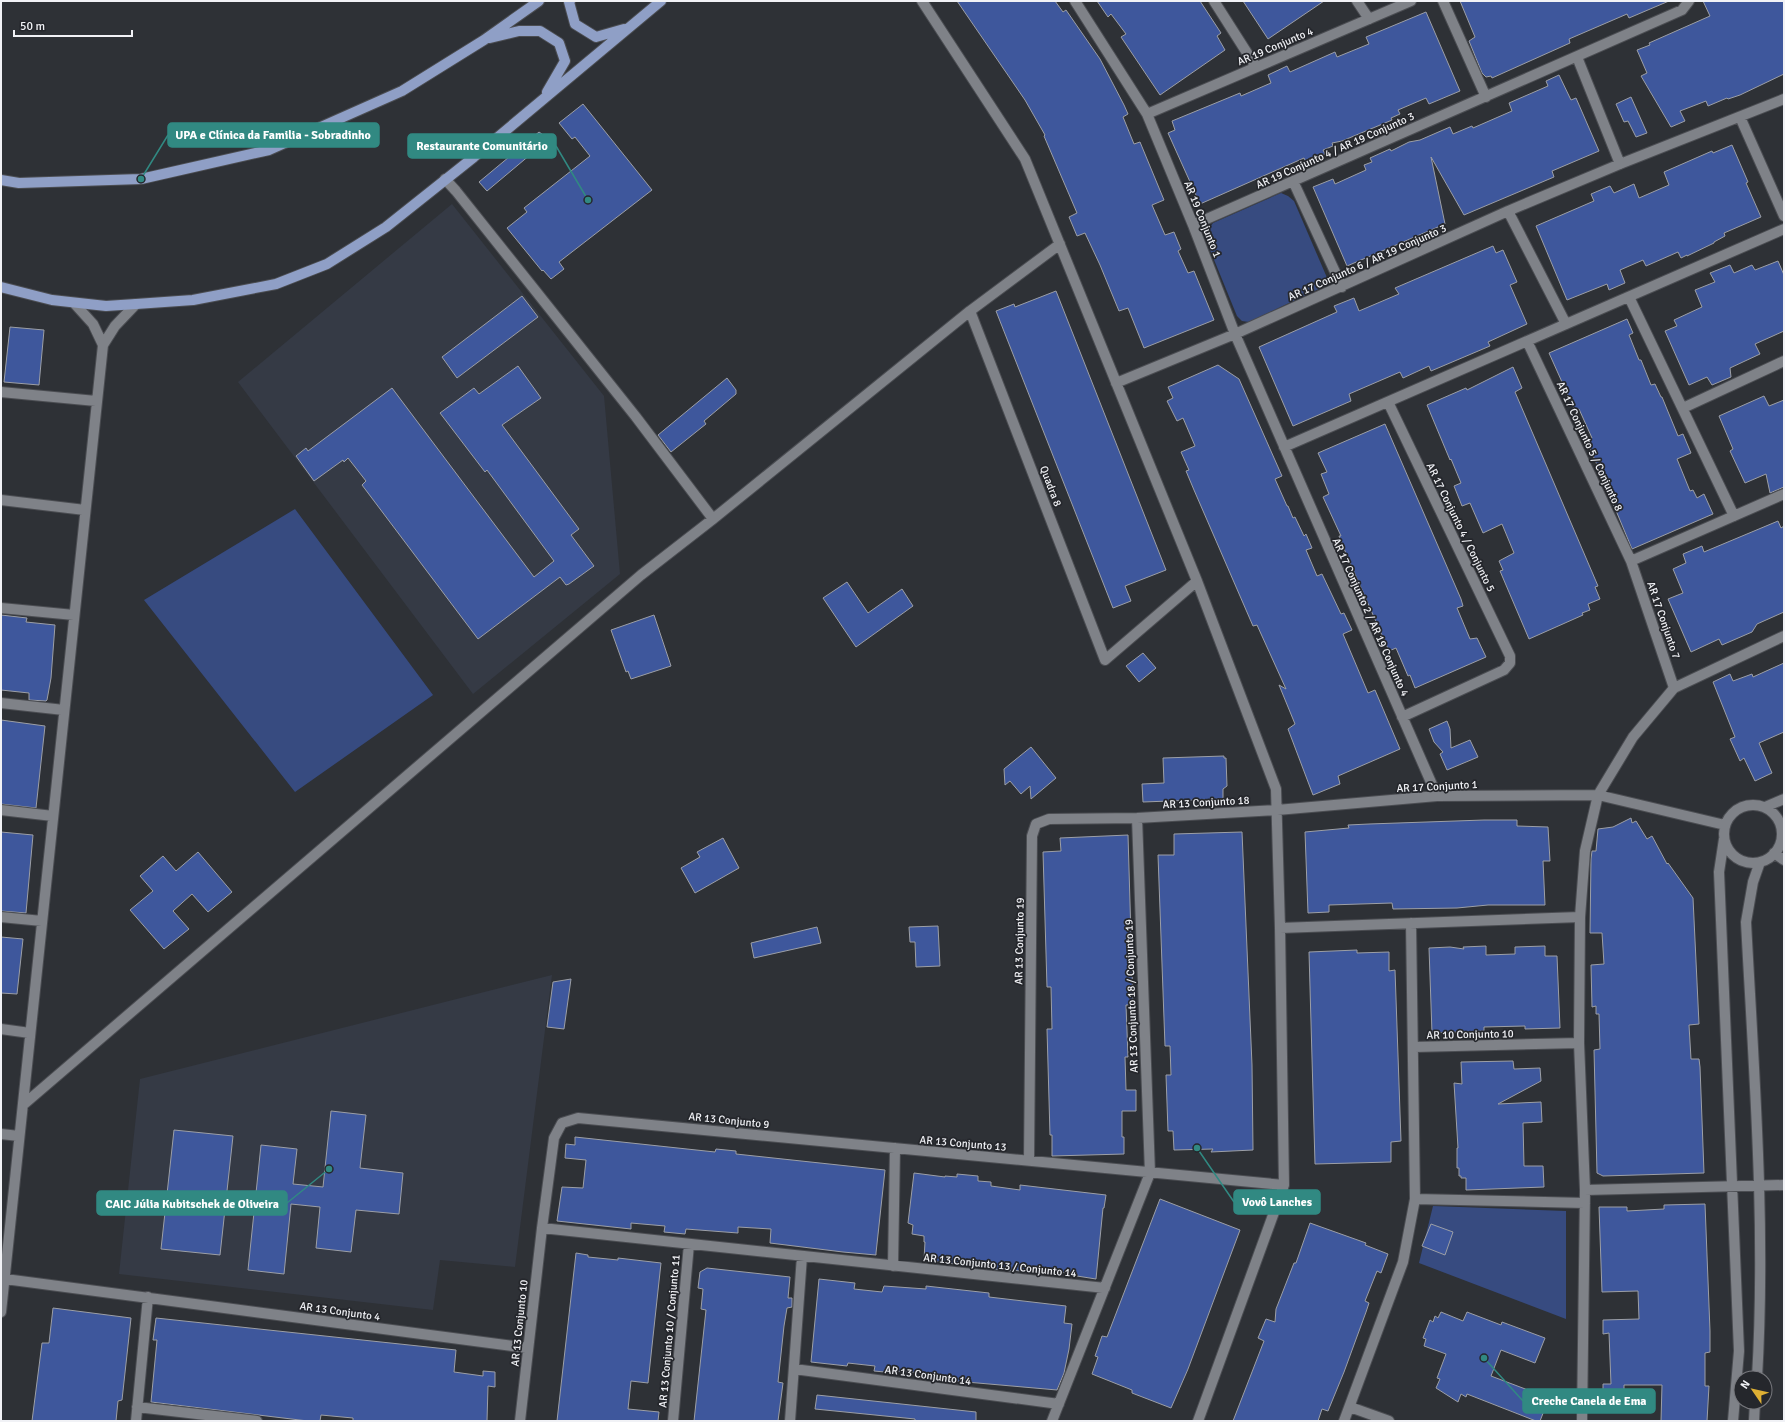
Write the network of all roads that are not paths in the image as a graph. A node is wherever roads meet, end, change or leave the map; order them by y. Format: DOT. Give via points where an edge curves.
graph roads {
  1 [pos="539,1"];
  2 [pos="570,1"];
  3 [pos="661,1"];
  4 [pos="922,1"];
  5 [pos="1075,1"];
  6 [pos="1214,1"];
  7 [pos="1357,1"];
  8 [pos="1412,1"];
  9 [pos="1443,1"];
  10 [pos="1689,1"];
  11 [pos="1369,19"];
  12 [pos="630,26"];
  13 [pos="484,40"];
  14 [pos="1577,57"];
  15 [pos="1256,67"];
  16 [pos="544,97"];
  17 [pos="1486,97"];
  18 [pos="1784,99"];
  19 [pos="1147,114"];
  20 [pos="1740,117"];
  21 [pos="1620,164"];
  22 [pos="445,179"];
  23 [pos="1,180"];
  24 [pos="1293,182"];
  25 [pos="1508,212"];
  26 [pos="1784,216"];
  27 [pos="1194,225"];
  28 [pos="1784,230"];
  29 [pos="1060,244"];
  30 [pos="1,287"];
  31 [pos="1342,287"];
  32 [pos="1629,297"];
  33 [pos="74,303"];
  34 [pos="136,304"];
  35 [pos="970,311"];
  36 [pos="1566,324"];
  37 [pos="1235,334"];
  38 [pos="1527,341"];
  39 [pos="103,345"];
  40 [pos="1784,361"];
  41 [pos="1116,383"];
  42 [pos="1,392"];
  43 [pos="96,401"];
  44 [pos="1388,402"];
  45 [pos="1683,408"];
  46 [pos="1284,447"];
  47 [pos="1784,494"];
  48 [pos="1,500"];
  49 [pos="85,510"];
  50 [pos="1734,516"];
  51 [pos="713,519"];
  52 [pos="1631,561"];
  53 [pos="1197,581"];
  54 [pos="1,608"];
  55 [pos="74,615"];
  56 [pos="1784,636"];
  57 [pos="1674,688"];
  58 [pos="1,703"];
  59 [pos="64,710"];
  60 [pos="1402,717"];
  61 [pos="1598,795"];
  62 [pos="1437,796"];
  63 [pos="1784,799"];
  64 [pos="1765,807"];
  65 [pos="1,810"];
  66 [pos="1277,810"];
  67 [pos="53,816"];
  68 [pos="1137,818"];
  69 [pos="1782,823"];
  70 [pos="1725,825"];
  71 [pos="1724,839"];
  72 [pos="1774,854"];
  73 [pos="1784,860"];
  74 [pos="1760,862"];
  75 [pos="1,917"];
  76 [pos="1580,917"];
  77 [pos="42,921"];
  78 [pos="1411,923"];
  79 [pos="1280,928"];
  80 [pos="1,1029"];
  81 [pos="30,1033"];
  82 [pos="1579,1043"];
  83 [pos="1414,1047"];
  84 [pos="23,1105"];
  85 [pos="562,1123"];
  86 [pos="1,1134"];
  87 [pos="19,1136"];
  88 [pos="895,1148"];
  89 [pos="1029,1161"];
  90 [pos="1150,1173"];
  91 [pos="1284,1185"];
  92 [pos="1733,1185"];
  93 [pos="1784,1185"];
  94 [pos="1760,1186"];
  95 [pos="1585,1190"];
  96 [pos="1415,1199"];
  97 [pos="1585,1203"];
  98 [pos="542,1228"];
  99 [pos="5,1239"];
  100 [pos="689,1244"];
  101 [pos="802,1256"];
  102 [pos="893,1266"];
  103 [pos="4,1279"];
  104 [pos="1104,1288"];
  105 [pos="148,1298"];
  106 [pos="1,1312"];
  107 [pos="528,1348"];
  108 [pos="794,1369"];
  109 [pos="1758,1370"];
  110 [pos="1059,1404"];
  111 [pos="137,1407"];
  112 [pos="1350,1407"];
  113 [pos="1755,1410"];
  114 [pos="136,1421"];
  115 [pos="257,1421"];
  116 [pos="520,1421"];
  117 [pos="673,1421"];
  118 [pos="790,1421"];
  119 [pos="1052,1421"];
  120 [pos="1198,1421"];
  121 [pos="1344,1421"];
  122 [pos="1389,1421"];
  123 [pos="1582,1421"];
  124 [pos="1733,1421"];
  125 [pos="1754,1421"];
  1 -- 13 [label="main road"];
  2 -- 12 [label="main road" via="575,24 596,38"];
  3 -- 12 [label="main road"];
  4 -- 29 [label="street" via="1025,159"];
  5 -- 19 [label="street, AR 19 Conjunto 1"];
  6 -- 15 [label="street"];
  7 -- 11 [label="street"];
  8 -- 11 [label="street, AR 19 Conjunto 4"];
  9 -- 17 [label="street"];
  10 -- 14 [label="street, AR 19 Conjunto 4 / AR 19 Conjunto 3" via="1682,10"];
  11 -- 15 [label="street, AR 19 Conjunto 4"];
  12 -- 16 [label="main road"];
  13 -- 16 [label="main road" via="519,31 540,31 559,43 565,61"];
  13 -- 23 [label="main road" via="402,91 269,150 141,179 18,183"];
  14 -- 17 [label="street, AR 19 Conjunto 4 / AR 19 Conjunto 3"];
  14 -- 21 [label="street"];
  15 -- 19 [label="street, AR 19 Conjunto 4"];
  16 -- 22 [label="main road"];
  17 -- 24 [label="street, AR 19 Conjunto 4 / AR 19 Conjunto 3"];
  18 -- 20 [label="street, AR 17 Conjunto 6 / AR 19 Conjunto 3"];
  19 -- 27 [label="street, AR 19 Conjunto 1"];
  20 -- 21 [label="street, AR 17 Conjunto 6 / AR 19 Conjunto 3"];
  20 -- 26 [label="street"];
  21 -- 25 [label="street, AR 17 Conjunto 6 / AR 19 Conjunto 3"];
  22 -- 34 [label="main road" via="386,227 327,264 276,284 193,300"];
  22 -- 51 [label="street" via="626,405"];
  24 -- 27 [label="street, AR 19 Conjunto 4 / AR 19 Conjunto 3"];
  24 -- 31 [label="street"];
  25 -- 31 [label="street, AR 17 Conjunto 6 / AR 19 Conjunto 3"];
  25 -- 36 [label="street"];
  27 -- 37 [label="street, AR 19 Conjunto 1"];
  28 -- 32 [label="street"];
  29 -- 35 [label="street"];
  29 -- 41 [label="street"];
  30 -- 33 [label="main road"];
  31 -- 37 [label="street, AR 17 Conjunto 6 / AR 19 Conjunto 3"];
  32 -- 36 [label="street"];
  32 -- 45 [label="street"];
  33 -- 34 [label="main road" via="106,306"];
  33 -- 39 [label="street" via="93,324"];
  34 -- 39 [label="street" via="115,326"];
  35 -- 51 [label="street"];
  35 -- 53 [label="street, Quadra 8" via="1105,660"];
  36 -- 38 [label="street"];
  37 -- 41 [label="street, AR 17 Conjunto 6 / AR 19 Conjunto 3"];
  37 -- 46 [label="street, AR 19 Conjunto 1"];
  38 -- 44 [label="street"];
  38 -- 52 [label="street, AR 17 Conjunto 5 / Conjunto 8"];
  39 -- 43 [label="street"];
  40 -- 45 [label="street"];
  41 -- 53 [label="street"];
  42 -- 43 [label="street"];
  43 -- 49 [label="street"];
  44 -- 46 [label="street"];
  44 -- 60 [label="street, AR 17 Conjunto 4 / Conjunto 5" via="1510,656 1510,663 1504,670"];
  45 -- 50 [label="street"];
  46 -- 60 [label="street, AR 17 Conjunto 2 / AR 19 Conjunto 4"];
  47 -- 50 [label="street"];
  48 -- 49 [label="street"];
  49 -- 55 [label="street"];
  50 -- 52 [label="street"];
  51 -- 84 [label="street" via="641,575"];
  52 -- 57 [label="street, AR 17 Conjunto 7"];
  53 -- 66 [label="street" via="1276,789"];
  54 -- 55 [label="street"];
  55 -- 59 [label="street"];
  56 -- 57 [label="street"];
  57 -- 61 [label="street" via="1633,737"];
  58 -- 59 [label="street"];
  59 -- 67 [label="street"];
  60 -- 62 [label="street, AR 17 Conjunto 2 / AR 19 Conjunto 4"];
  61 -- 62 [label="street, AR 17 Conjunto 1"];
  61 -- 70 [label="street, AR 17 Conjunto 1"];
  61 -- 76 [label="street" via="1585,851"];
  62 -- 66 [label="street, AR 17 Conjunto 1"];
  63 -- 64 [label="street"];
  64 -- 69 [label="street"];
  64 -- 70 [label="street" via="1751,805 1736,809"];
  65 -- 67 [label="street"];
  66 -- 68 [label="street, AR 13 Conjunto 18"];
  66 -- 79 [label="street"];
  67 -- 77 [label="street"];
  68 -- 89 [label="street, AR 13 Conjunto 19" via="1049,819 1036,824 1032,836"];
  68 -- 90 [label="street, AR 13 Conjunto 18 / Conjunto 19"];
  69 -- 72 [label="street" via="1780,845"];
  70 -- 71 [label="street"];
  71 -- 74 [label="street" via="1728,850 1737,859 1749,863"];
  71 -- 92 [label="street" via="1719,872"];
  72 -- 73 [label="street"];
  72 -- 74 [label="street"];
  74 -- 94 [label="street" via="1753,882 1746,922"];
  75 -- 77 [label="street"];
  76 -- 78 [label="street"];
  76 -- 82 [label="street"];
  77 -- 81 [label="street"];
  78 -- 79 [label="street"];
  78 -- 83 [label="street, AR 10 Conjunto 10"];
  79 -- 91 [label="street"];
  80 -- 81 [label="street"];
  81 -- 84 [label="street"];
  82 -- 83 [label="street, AR 10 Conjunto 10"];
  82 -- 95 [label="street"];
  83 -- 96 [label="street"];
  84 -- 87 [label="street"];
  85 -- 88 [label="street, AR 13 Conjunto 9" via="578,1118"];
  85 -- 98 [label="street, AR 13 Conjunto 10" via="554,1138"];
  86 -- 87 [label="street"];
  87 -- 99 [label="street"];
  88 -- 89 [label="street, AR 13 Conjunto 13"];
  88 -- 102 [label="street"];
  89 -- 90 [label="street, AR 13 Conjunto 13"];
  90 -- 91 [label="street, AR 13 Conjunto 13"];
  90 -- 104 [label="street"];
  91 -- 120 [label="street"];
  92 -- 94 [label="street"];
  92 -- 95 [label="street"];
  92 -- 124 [label="street" via="1739,1351"];
  93 -- 94 [label="street"];
  94 -- 109 [label="street"];
  95 -- 97 [label="street"];
  96 -- 97 [label="street"];
  96 -- 112 [label="street" via="1403,1262"];
  97 -- 123 [label="street"];
  98 -- 100 [label="street, AR 13 Conjunto 13 / Conjunto 14"];
  98 -- 107 [label="street, AR 13 Conjunto 10"];
  99 -- 103 [label="street"];
  100 -- 101 [label="street, AR 13 Conjunto 13 / Conjunto 14"];
  100 -- 117 [label="street, AR 13 Conjunto 10 / Conjunto 11"];
  101 -- 102 [label="street, AR 13 Conjunto 13 / Conjunto 14"];
  101 -- 108 [label="street"];
  102 -- 104 [label="street, AR 13 Conjunto 13 / Conjunto 14"];
  103 -- 105 [label="street, AR 13 Conjunto 4"];
  103 -- 106 [label="street"];
  104 -- 110 [label="street"];
  105 -- 107 [label="street, AR 13 Conjunto 4"];
  105 -- 111 [label="street"];
  107 -- 116 [label="street, AR 13 Conjunto 10"];
  108 -- 110 [label="street, AR 13 Conjunto 14"];
  108 -- 118 [label="street"];
  110 -- 119 [label="street"];
  111 -- 114 [label="street"];
  111 -- 115 [label="street"];
  112 -- 121 [label="street"];
  112 -- 122 [label="street"];
  113 -- 125 [label="street"];
}
